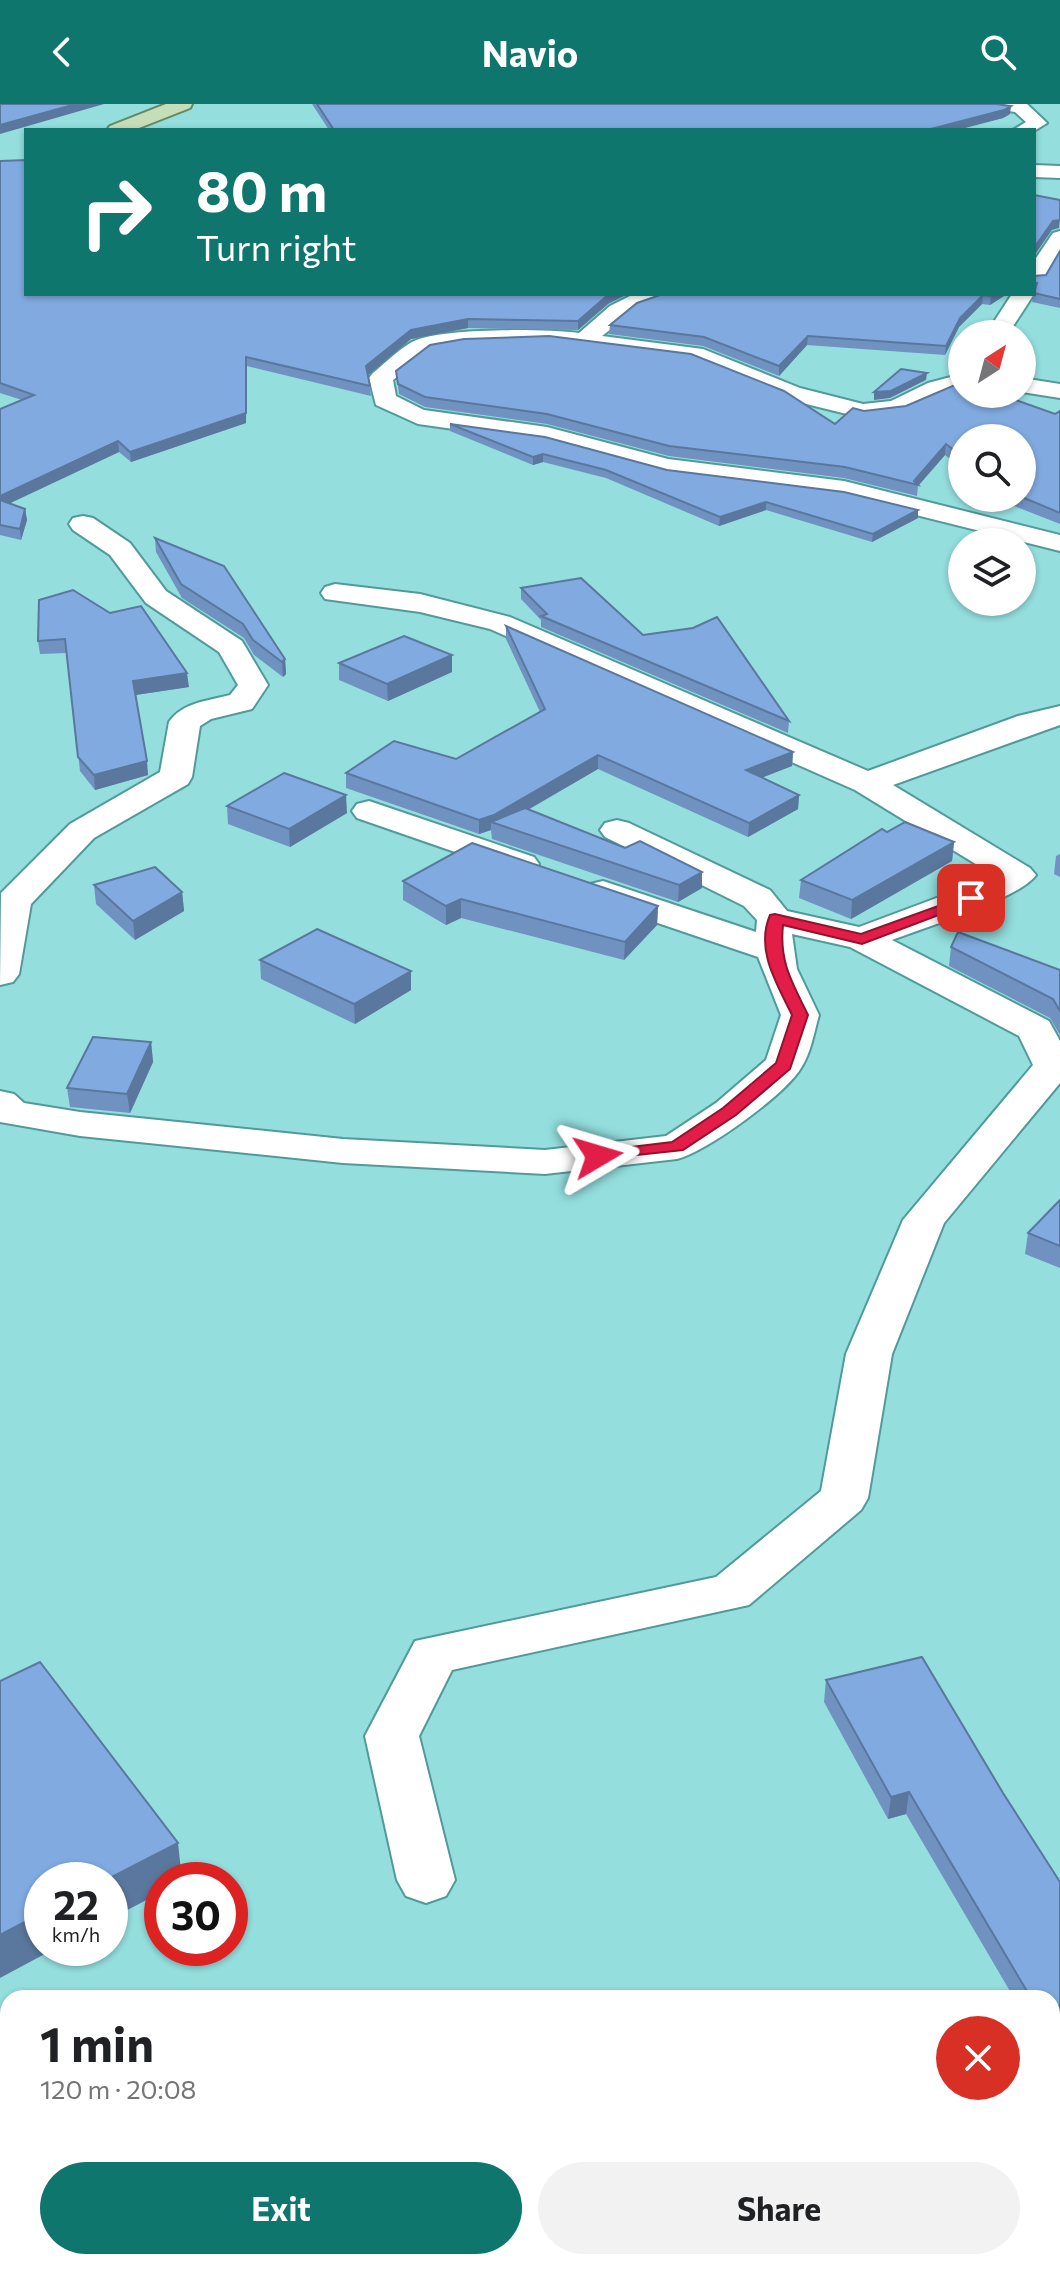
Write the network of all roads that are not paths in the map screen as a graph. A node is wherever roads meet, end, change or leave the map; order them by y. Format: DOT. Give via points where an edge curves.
graph roads {
  1 [pos="183,104"];
  2 [pos="997,104"];
  3 [pos="122,128"];
  4 [pos="1027,128"];
  5 [pos="1036,171"];
  6 [pos="1060,172"];
  7 [pos="1060,237"];
  8 [pos="1036,274"];
  9 [pos="649,296"];
  10 [pos="1022,296"];
  11 [pos="1006,320"];
  12 [pos="585,340"];
  13 [pos="948,385"];
  14 [pos="1036,387"];
  15 [pos="1060,391"];
  16 [pos="83,524"];
  17 [pos="1060,543"];
  18 [pos="335,593"];
  19 [pos="1060,715"];
  20 [pos="867,783"];
  21 [pos="369,811"];
  22 [pos="617,830"];
  23 [pos="774,934"];
  24 [pos="862,939"];
  25 [pos="0,974"];
  26 [pos="0,1103"];
  27 [pos="426,1880"];
  1 -- 3 [label="main road"];
  2 -- 4 [label="street" via="1020,107 1038,123"];
  5 -- 6 [label="street"];
  7 -- 8 [label="street"];
  9 -- 12 [label="street" via="610,315"];
  10 -- 11 [label="street"];
  12 -- 13 [label="street" via="695,354 791,393 863,411 896,408"];
  12 -- 17 [label="street" via="464,339 422,346 381,378 385,400 418,417 547,435 667,467 844,489"];
  14 -- 15 [label="street"];
  16 -- 25 [label="street" via="120,549 156,597 231,647 253,685 241,702 200,712 185,722 176,777 82,831 14,901"];
  18 -- 20 [label="street" via="420,603 500,623"];
  19 -- 20 [label="street"];
  20 -- 24 [label="street" via="1018,875"];
  21 -- 23 [label="street" via="563,878"];
  22 -- 23 [label="street" via="757,898"];
  23 -- 24 [label="street"];
  23 -- 26 [label="street" via="780,975 800,1015 784,1065 730,1112 677,1147 545,1162 343,1151 80,1124 12,1113"];
  24 -- 27 [label="street" via="1035,1029 1053,1066 924,1220 869,1354 844,1498 731,1592 434,1655 392,1736"];
}
